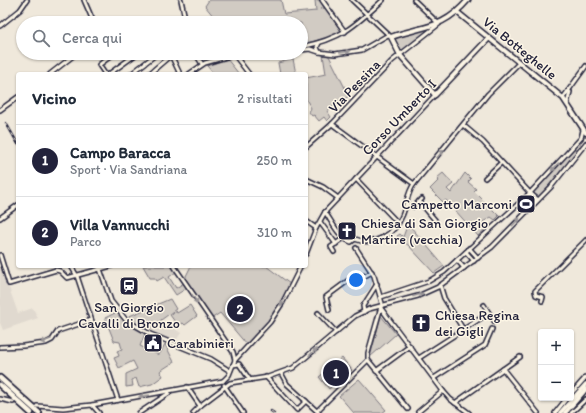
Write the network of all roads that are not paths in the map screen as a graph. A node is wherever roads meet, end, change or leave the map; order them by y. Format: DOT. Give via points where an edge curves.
graph roads {
  1 [pos="27,0"];
  2 [pos="84,0"];
  3 [pos="181,0"];
  4 [pos="322,0"];
  5 [pos="352,0"];
  6 [pos="360,0"];
  7 [pos="383,0"];
  8 [pos="414,0"];
  9 [pos="468,0"];
  10 [pos="356,4"];
  11 [pos="457,12"];
  12 [pos="367,15"];
  13 [pos="91,16"];
  14 [pos="184,16"];
  15 [pos="439,24"];
  16 [pos="0,26"];
  17 [pos="345,32"];
  18 [pos="389,36"];
  19 [pos="489,38"];
  20 [pos="320,42"];
  21 [pos="308,45"];
  22 [pos="308,49"];
  23 [pos="320,53"];
  24 [pos="400,55"];
  25 [pos="68,60"];
  26 [pos="106,60"];
  27 [pos="128,60"];
  28 [pos="149,60"];
  29 [pos="164,60"];
  30 [pos="174,60"];
  31 [pos="199,60"];
  32 [pos="214,60"];
  33 [pos="238,60"];
  34 [pos="519,63"];
  35 [pos="202,64"];
  36 [pos="586,66"];
  37 [pos="195,69"];
  38 [pos="53,72"];
  39 [pos="104,72"];
  40 [pos="112,72"];
  41 [pos="134,72"];
  42 [pos="151,72"];
  43 [pos="179,72"];
  44 [pos="191,72"];
  45 [pos="197,72"];
  46 [pos="247,72"];
  47 [pos="570,90"];
  48 [pos="435,95"];
  49 [pos="563,98"];
  50 [pos="16,99"];
  51 [pos="567,104"];
  52 [pos="0,109"];
  53 [pos="332,124"];
  54 [pos="463,125"];
  55 [pos="583,128"];
  56 [pos="586,133"];
  57 [pos="586,137"];
  58 [pos="580,140"];
  59 [pos="586,143"];
  60 [pos="308,145"];
  61 [pos="583,145"];
  62 [pos="376,156"];
  63 [pos="501,163"];
  64 [pos="485,178"];
  65 [pos="356,179"];
  66 [pos="308,180"];
  67 [pos="414,184"];
  68 [pos="530,193"];
  69 [pos="338,198"];
  70 [pos="537,201"];
  71 [pos="406,204"];
  72 [pos="16,206"];
  73 [pos="325,212"];
  74 [pos="0,218"];
  75 [pos="434,220"];
  76 [pos="308,222"];
  77 [pos="320,222"];
  78 [pos="398,223"];
  79 [pos="316,228"];
  80 [pos="344,238"];
  81 [pos="586,240"];
  82 [pos="351,242"];
  83 [pos="359,242"];
  84 [pos="336,244"];
  85 [pos="356,248"];
  86 [pos="470,248"];
  87 [pos="308,249"];
  88 [pos="334,252"];
  89 [pos="466,252"];
  90 [pos="0,255"];
  91 [pos="478,258"];
  92 [pos="457,260"];
  93 [pos="474,261"];
  94 [pos="72,268"];
  95 [pos="99,268"];
  96 [pos="175,268"];
  97 [pos="300,268"];
  98 [pos="464,268"];
  99 [pos="372,272"];
  100 [pos="77,276"];
  101 [pos="377,284"];
  102 [pos="440,285"];
  103 [pos="381,297"];
  104 [pos="542,301"];
  105 [pos="484,305"];
  106 [pos="380,307"];
  107 [pos="329,310"];
  108 [pos="364,312"];
  109 [pos="318,313"];
  110 [pos="489,313"];
  111 [pos="91,320"];
  112 [pos="494,321"];
  113 [pos="463,328"];
  114 [pos="492,329"];
  115 [pos="336,332"];
  116 [pos="410,346"];
  117 [pos="0,347"];
  118 [pos="520,357"];
  119 [pos="419,358"];
  120 [pos="235,360"];
  121 [pos="368,360"];
  122 [pos="232,366"];
  123 [pos="503,369"];
  124 [pos="230,371"];
  125 [pos="376,371"];
  126 [pos="281,373"];
  127 [pos="229,375"];
  128 [pos="246,375"];
  129 [pos="266,377"];
  130 [pos="586,377"];
  131 [pos="0,378"];
  132 [pos="434,378"];
  133 [pos="242,380"];
  134 [pos="250,380"];
  135 [pos="223,381"];
  136 [pos="234,382"];
  137 [pos="586,384"];
  138 [pos="0,385"];
  139 [pos="224,386"];
  140 [pos="187,387"];
  141 [pos="586,389"];
  142 [pos="443,391"];
  143 [pos="574,391"];
  144 [pos="170,392"];
  145 [pos="0,399"];
  146 [pos="586,399"];
  147 [pos="118,400"];
  148 [pos="306,401"];
  149 [pos="565,401"];
  150 [pos="13,402"];
  151 [pos="455,403"];
  152 [pos="92,405"];
  153 [pos="568,405"];
  154 [pos="37,406"];
  155 [pos="200,406"];
  156 [pos="408,409"];
  157 [pos="318,412"];
  158 [pos="418,412"];
  159 [pos="31,413"];
  160 [pos="39,413"];
  161 [pos="99,413"];
  162 [pos="138,413"];
  163 [pos="193,413"];
  164 [pos="243,413"];
  165 [pos="469,413"];
  166 [pos="538,413"];
  167 [pos="555,413"];
  168 [pos="560,413"];
  169 [pos="565,413"];
  170 [pos="571,413"];
  1 -- 16 [label="street" via="20,10"];
  2 -- 13 [label="street"];
  3 -- 14 [label="street"];
  4 -- 17 [label="street"];
  5 -- 10 [label="street"];
  6 -- 10 [label="street"];
  7 -- 12 [label="street"];
  8 -- 15 [label="street"];
  9 -- 11 [label="main road"];
  10 -- 12 [label="street"];
  11 -- 15 [label="main road"];
  11 -- 19 [label="main road, Via Botteghelle"];
  12 -- 17 [label="street"];
  12 -- 18 [label="street"];
  15 -- 18 [label="main road"];
  15 -- 24 [label="street, Via Pessina"];
  17 -- 20 [label="street"];
  23 -- 18 [label="street, one-way" via="335,54 362,50"];
  18 -- 24 [label="main road"];
  19 -- 34 [label="main road, Via Botteghelle"];
  19 -- 48 [label="main road, Corso Umberto I"];
  20 -- 21 [label="street"];
  20 -- 23 [label="street" via="317,47"];
  22 -- 23 [label="street"];
  24 -- 48 [label="main road"];
  24 -- 53 [label="street, Via Pessina"];
  25 -- 38 [label="street"];
  26 -- 39 [label="street" via="99,65"];
  27 -- 40 [label="street"];
  28 -- 41 [label="street"];
  29 -- 42 [label="street"];
  30 -- 43 [label="street"];
  31 -- 35 [label="street"];
  32 -- 35 [label="street"];
  33 -- 46 [label="street"];
  34 -- 49 [label="main road, Via Botteghelle"];
  34 -- 54 [label="street" via="488,94"];
  35 -- 37 [label="street"];
  36 -- 47 [label="street"];
  37 -- 44 [label="street"];
  37 -- 45 [label="street"];
  47 -- 49 [label="street"];
  47 -- 51 [label="street"];
  48 -- 62 [label="street, Corso Umberto I"];
  49 -- 51 [label="main road, Via Botteghelle"];
  50 -- 52 [label="street"];
  51 -- 55 [label="main road, Via Botteghelle"];
  53 -- 60 [label="street, Via Pessina"];
  53 -- 62 [label="street"];
  54 -- 63 [label="street" via="483,142"];
  67 -- 54 [label="street, one-way"];
  55 -- 56 [label="main road, Via Botteghelle"];
  55 -- 58 [label="street" via="584,134"];
  57 -- 58 [label="street"];
  58 -- 61 [label="street"];
  58 -- 68 [label="street, one-way"];
  59 -- 61 [label="street"];
  61 -- 70 [label="street"];
  62 -- 65 [label="street, Corso Umberto I"];
  62 -- 67 [label="street"];
  63 -- 64 [label="street"];
  63 -- 68 [label="street"];
  65 -- 69 [label="street, Corso Umberto I"];
  65 -- 78 [label="street"];
  66 -- 69 [label="street"];
  67 -- 71 [label="street"];
  68 -- 70 [label="street"];
  68 -- 86 [label="street"];
  69 -- 73 [label="street, Corso Umberto I"];
  91 -- 70 [label="street, one-way"];
  71 -- 75 [label="street" via="414,207 421,200"];
  71 -- 78 [label="street"];
  72 -- 74 [label="street"];
  73 -- 77 [label="street, Corso Umberto I"];
  73 -- 80 [label="street"];
  76 -- 79 [label="street"];
  77 -- 79 [label="street, Corso Umberto I"];
  77 -- 84 [label="street"];
  78 -- 83 [label="street" via="379,240"];
  79 -- 87 [label="street, Corso Umberto I"];
  80 -- 82 [label="street"];
  80 -- 84 [label="street"];
  81 -- 104 [label="street" via="535,292 536,295 543,297"];
  82 -- 83 [label="street" via="355,239"];
  82 -- 85 [label="street" via="352,247"];
  83 -- 85 [label="street"];
  84 -- 88 [label="street" via="331,247"];
  85 -- 99 [label="street"];
  86 -- 89 [label="street"];
  86 -- 91 [label="street"];
  89 -- 92 [label="street"];
  89 -- 93 [label="street"];
  90 -- 100 [label="street" via="10,284 56,270 67,278"];
  91 -- 93 [label="street"];
  92 -- 98 [label="street"];
  92 -- 103 [label="street" via="429,281"];
  93 -- 98 [label="street"];
  94 -- 100 [label="street"];
  95 -- 100 [label="street"];
  95 -- 124 [label="street" via="111,301 126,320 150,334 210,359"];
  96 -- 120 [label="street, one-way" via="233,352"];
  97 -- 120 [label="street, one-way" via="270,322"];
  98 -- 102 [label="street"];
  99 -- 101 [label="street"];
  99 -- 107 [label="street" via="365,276 357,274 326,297"];
  100 -- 111 [label="street"];
  101 -- 103 [label="street"];
  101 -- 108 [label="street" via="363,306"];
  106 -- 102 [label="street, one-way" via="429,292"];
  102 -- 113 [label="street" via="444,298"];
  103 -- 106 [label="street"];
  105 -- 110 [label="street"];
  106 -- 108 [label="street"];
  106 -- 116 [label="street"];
  106 -- 121 [label="street"];
  108 -- 115 [label="street"];
  109 -- 115 [label="street"];
  110 -- 112 [label="street"];
  110 -- 113 [label="street"];
  111 -- 117 [label="street, one-way" via="58,331 52,340 46,343"];
  111 -- 147 [label="street"];
  113 -- 119 [label="street"];
  114 -- 132 [label="street" via="485,345"];
  126 -- 115 [label="street, one-way" via="305,360"];
  116 -- 119 [label="street"];
  116 -- 125 [label="street"];
  118 -- 123 [label="street"];
  119 -- 132 [label="street"];
  120 -- 122 [label="street"];
  121 -- 125 [label="street"];
  121 -- 157 [label="street"];
  122 -- 124 [label="street"];
  122 -- 128 [label="street" via="239,364"];
  123 -- 151 [label="street"];
  123 -- 166 [label="street"];
  124 -- 127 [label="street"];
  125 -- 156 [label="street"];
  126 -- 129 [label="street"];
  126 -- 148 [label="street" via="287,384"];
  127 -- 135 [label="street"];
  127 -- 136 [label="street"];
  128 -- 133 [label="street"];
  128 -- 134 [label="street"];
  129 -- 134 [label="street"];
  129 -- 148 [label="street" via="296,410"];
  130 -- 143 [label="street"];
  131 -- 160 [label="highway"];
  132 -- 142 [label="street"];
  133 -- 134 [label="street"];
  133 -- 136 [label="street"];
  135 -- 139 [label="street"];
  135 -- 140 [label="street"];
  136 -- 139 [label="street"];
  137 -- 153 [label="main road"];
  138 -- 159 [label="highway"];
  139 -- 155 [label="street"];
  139 -- 164 [label="street"];
  140 -- 144 [label="street"];
  140 -- 155 [label="street"];
  141 -- 153 [label="main road"];
  142 -- 151 [label="street"];
  142 -- 158 [label="street"];
  144 -- 147 [label="street, one-way"];
  144 -- 162 [label="street"];
  145 -- 150 [label="street"];
  146 -- 170 [label="street"];
  147 -- 152 [label="street"];
  148 -- 157 [label="street"];
  149 -- 167 [label="street"];
  151 -- 165 [label="street"];
  152 -- 154 [label="street" via="56,408"];
  152 -- 161 [label="street"];
  153 -- 168 [label="main road"];
  153 -- 169 [label="main road"];
  155 -- 163 [label="street"];
}
